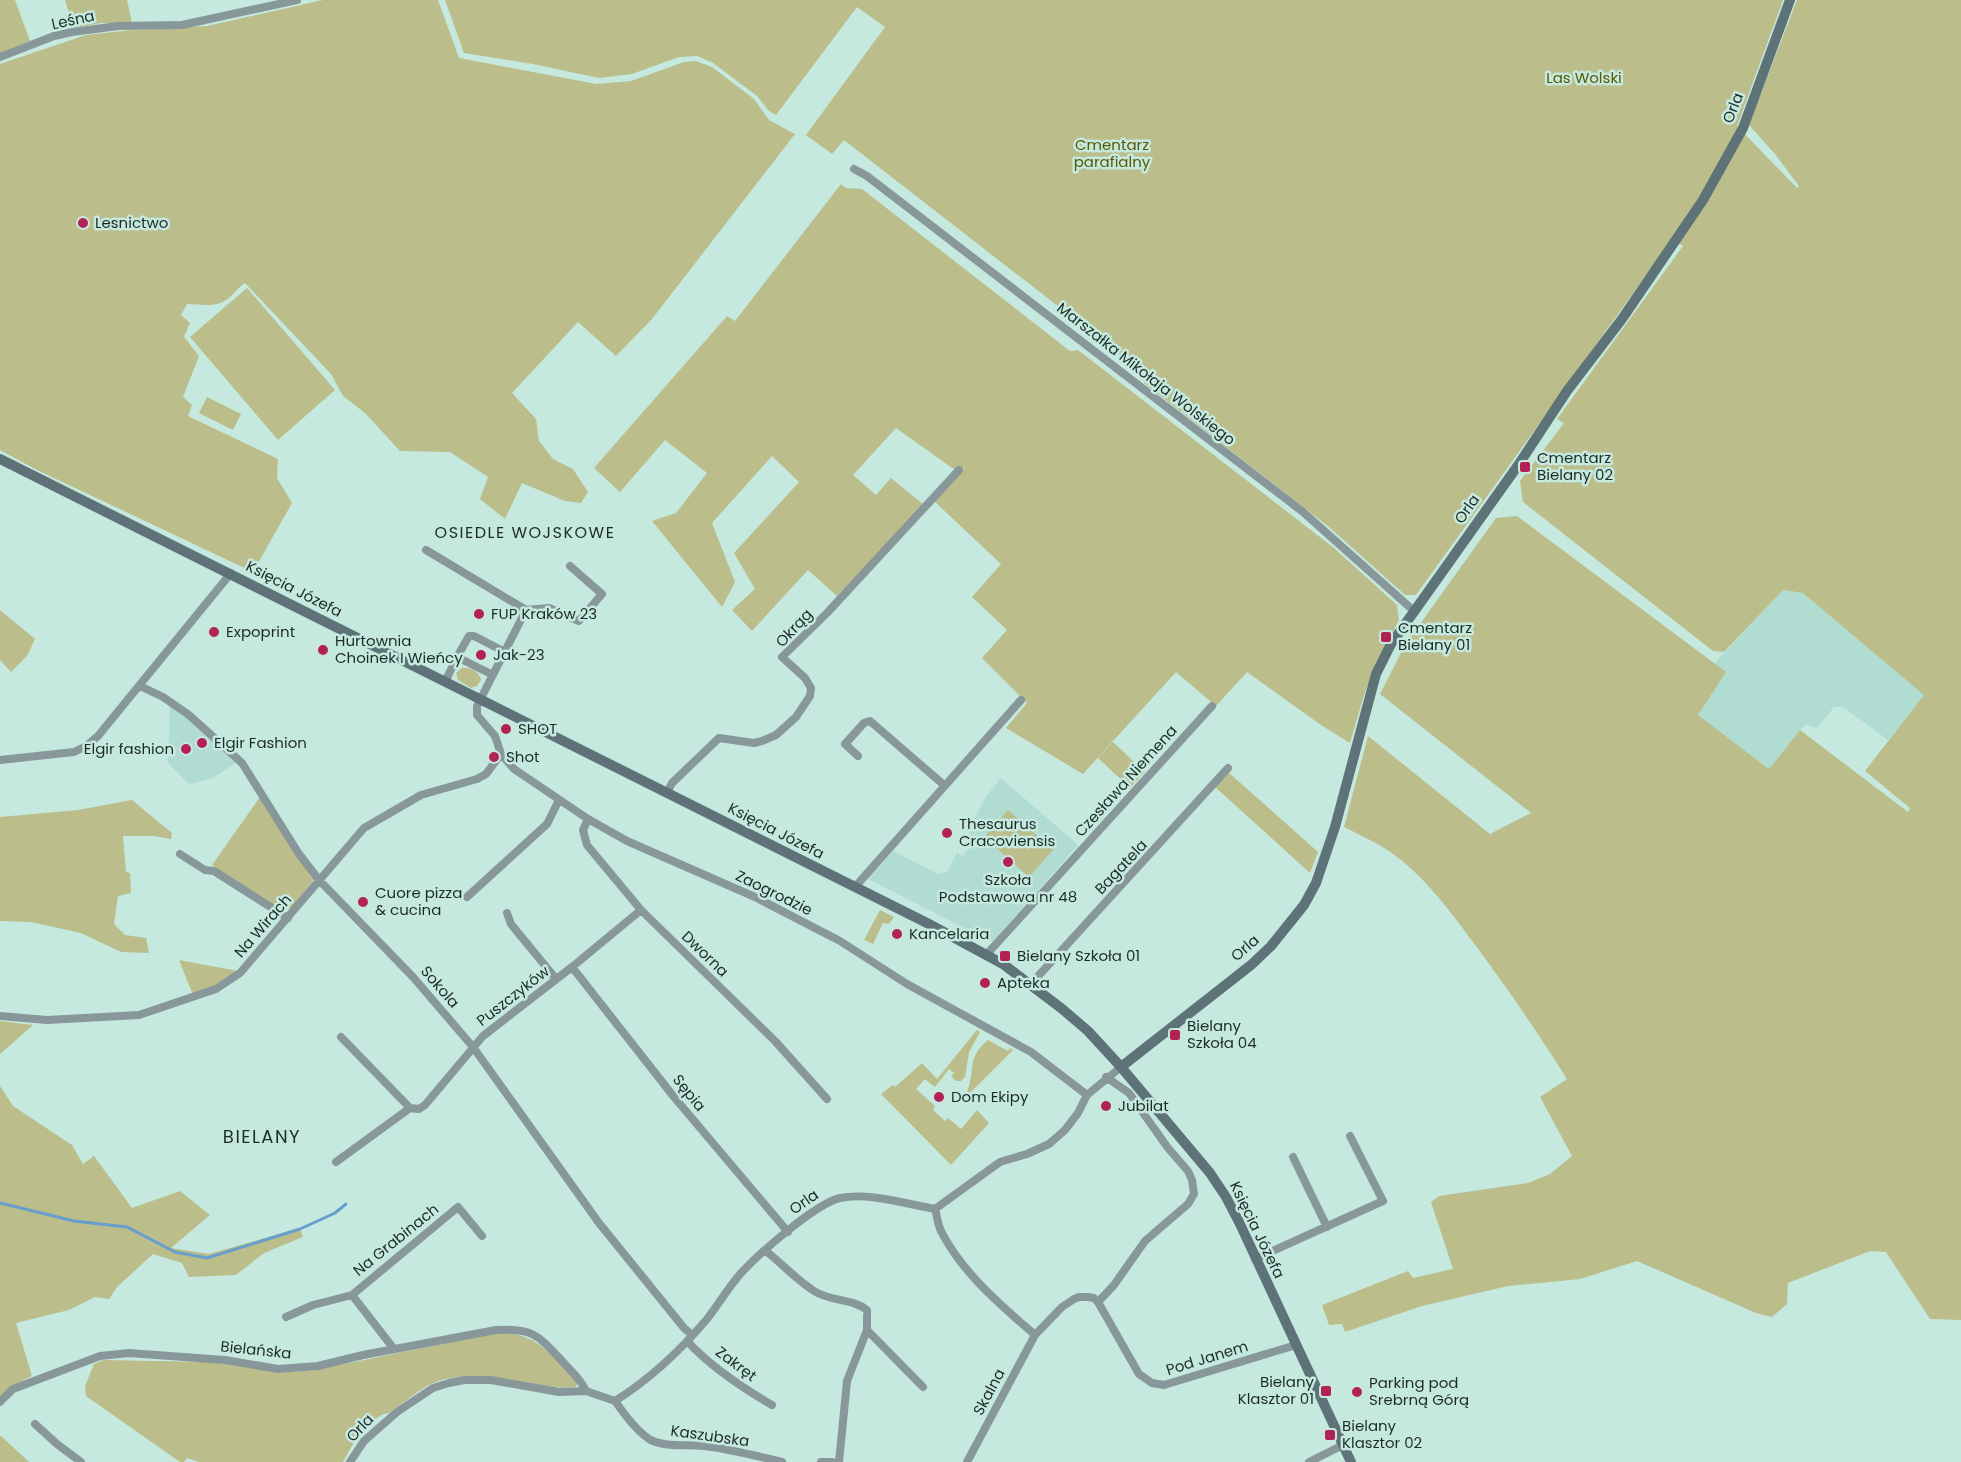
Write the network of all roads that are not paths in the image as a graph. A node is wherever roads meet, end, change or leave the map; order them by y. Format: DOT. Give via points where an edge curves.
graph roads {
  1 [pos="297,0"];
  2 [pos="1790,0"];
  3 [pos="0,57"];
  4 [pos="854,169"];
  5 [pos="0,459"];
  6 [pos="959,470"];
  7 [pos="426,550"];
  8 [pos="570,566"];
  9 [pos="231,573"];
  10 [pos="526,610"];
  11 [pos="1414,611"];
  12 [pos="505,652"];
  13 [pos="457,657"];
  14 [pos="493,675"];
  15 [pos="445,682"];
  16 [pos="140,686"];
  17 [pos="480,699"];
  18 [pos="1021,700"];
  19 [pos="1212,706"];
  20 [pos="501,754"];
  21 [pos="858,756"];
  22 [pos="0,760"];
  23 [pos="1228,768"];
  24 [pos="944,785"];
  25 [pos="667,793"];
  26 [pos="559,800"];
  27 [pos="588,819"];
  28 [pos="180,854"];
  29 [pos="320,881"];
  30 [pos="855,887"];
  31 [pos="467,897"];
  32 [pos="641,910"];
  33 [pos="507,913"];
  34 [pos="288,918"];
  35 [pos="987,954"];
  36 [pos="572,967"];
  37 [pos="556,979"];
  38 [pos="1031,984"];
  39 [pos="0,1016"];
  40 [pos="341,1037"];
  41 [pos="473,1047"];
  42 [pos="1121,1066"];
  43 [pos="1106,1077"];
  44 [pos="1087,1095"];
  45 [pos="827,1099"];
  46 [pos="410,1108"];
  47 [pos="1350,1136"];
  48 [pos="1293,1157"];
  49 [pos="336,1162"];
  50 [pos="935,1209"];
  51 [pos="1327,1227"];
  52 [pos="789,1232"];
  53 [pos="482,1236"];
  54 [pos="766,1251"];
  55 [pos="1255,1259"];
  56 [pos="352,1295"];
  57 [pos="1098,1302"];
  58 [pos="285,1317"];
  59 [pos="867,1330"];
  60 [pos="1035,1335"];
  61 [pos="690,1338"];
  62 [pos="1296,1345"];
  63 [pos="394,1349"];
  64 [pos="923,1387"];
  65 [pos="586,1391"];
  66 [pos="615,1401"];
  67 [pos="0,1402"];
  68 [pos="772,1405"];
  69 [pos="35,1424"];
  70 [pos="1343,1445"];
  71 [pos="81,1462"];
  72 [pos="350,1462"];
  73 [pos="782,1462"];
  74 [pos="821,1462"];
  75 [pos="832,1462"];
  76 [pos="839,1462"];
  77 [pos="967,1462"];
  78 [pos="1309,1462"];
  79 [pos="1351,1462"];
  1 -- 3 [label="street, Leśna" via="182,25 118,26 72,32"];
  2 -- 11 [label="street, Orla" via="1743,128 1703,200"];
  4 -- 11 [label="street, Marszałka Mikołaja Wolskiego" via="1304,512"];
  5 -- 9 [label="street, Księcia Józefa"];
  6 -- 25 [label="street, Okrąg" via="782,657 811,688 810,696 791,723 776,735 754,743 719,738 672,783"];
  7 -- 10 [label="street"];
  8 -- 10 [label="street" via="602,594 579,621 549,608"];
  9 -- 15 [label="street, Księcia Józefa"];
  9 -- 16 [label="street"];
  10 -- 12 [label="street"];
  11 -- 42 [label="street, Orla" via="1376,674 1335,827 1316,883 1304,905 1251,965"];
  12 -- 13 [label="street" via="469,636"];
  12 -- 14 [label="street"];
  13 -- 14 [label="street"];
  13 -- 15 [label="street"];
  14 -- 17 [label="street"];
  15 -- 17 [label="street, Księcia Józefa"];
  16 -- 22 [label="street" via="86,746 74,752"];
  16 -- 29 [label="street, Sokola" via="189,715 242,763"];
  17 -- 20 [label="street, Zaogrodzie" via="477,715 495,736"];
  17 -- 25 [label="street, Księcia Józefa"];
  18 -- 24 [label="street"];
  19 -- 35 [label="street, Czesława Niemena"];
  20 -- 26 [label="street, Zaogrodzie" via="514,769"];
  20 -- 29 [label="street, Na Wirach" via="486,774 477,779 421,795 373,822 346,846"];
  21 -- 24 [label="street" via="845,744 870,721"];
  23 -- 38 [label="street, Bagatela"];
  24 -- 30 [label="street"];
  25 -- 30 [label="street, Księcia Józefa"];
  26 -- 27 [label="street, Zaogrodzie"];
  26 -- 31 [label="street" via="547,824"];
  27 -- 32 [label="street, Dworna" via="583,830 587,845"];
  27 -- 44 [label="street, Zaogrodzie" via="840,941 907,984 1031,1052"];
  28 -- 34 [label="street"];
  29 -- 34 [label="street, Na Wirach"];
  29 -- 41 [label="street, Sokola" via="413,976"];
  30 -- 35 [label="street, Księcia Józefa"];
  32 -- 36 [label="street, Puszczyków"];
  32 -- 45 [label="street, Dworna" via="775,1041"];
  33 -- 37 [label="street" via="511,924"];
  34 -- 39 [label="street, Na Wirach" via="229,982 151,1012 47,1020"];
  35 -- 38 [label="street, Księcia Józefa"];
  36 -- 37 [label="street, Puszczyków"];
  36 -- 52 [label="street, Sępia" via="674,1097"];
  37 -- 41 [label="street, Puszczyków"];
  38 -- 42 [label="street, Księcia Józefa" via="1088,1031"];
  40 -- 46 [label="street"];
  41 -- 46 [label="street, Puszczyków" via="425,1105"];
  41 -- 61 [label="street, Sokola" via="599,1223"];
  42 -- 43 [label="street, Orla"];
  42 -- 55 [label="street, Księcia Józefa" via="1210,1173 1226,1197"];
  43 -- 44 [label="street, Orla"];
  43 -- 57 [label="street" via="1128,1093 1188,1171 1194,1194 1146,1241"];
  44 -- 50 [label="street, Orla" via="1065,1130 1049,1144 1000,1162"];
  46 -- 49 [label="street, Puszczyków"];
  47 -- 51 [label="street" via="1383,1202"];
  48 -- 51 [label="street"];
  50 -- 52 [label="street, Orla" via="864,1197 841,1198 823,1205"];
  50 -- 60 [label="street" via="941,1230 962,1263"];
  51 -- 55 [label="street"];
  52 -- 54 [label="street, Orla"];
  53 -- 56 [label="street, Na Grabinach" via="458,1207"];
  54 -- 59 [label="street" via="813,1291 832,1299 858,1302 867,1310"];
  54 -- 61 [label="street, Orla" via="741,1273"];
  55 -- 62 [label="street, Księcia Józefa"];
  56 -- 58 [label="street, Na Grabinach"];
  56 -- 63 [label="street, Na Grabinach"];
  57 -- 60 [label="street" via="1088,1297 1074,1299"];
  57 -- 62 [label="street, Pod Janem" via="1139,1374 1152,1383 1164,1385"];
  59 -- 64 [label="street"];
  59 -- 76 [label="street" via="847,1381"];
  60 -- 77 [label="street, Skalna"];
  61 -- 66 [label="street, Orla" via="638,1387"];
  61 -- 68 [label="street, Zakręt" via="723,1373"];
  62 -- 70 [label="street, Księcia Józefa"];
  63 -- 65 [label="street, Bielańska" via="516,1329 537,1336 549,1346"];
  63 -- 67 [label="street, Bielańska" via="318,1366 278,1369 225,1360 129,1353 100,1356 13,1389"];
  65 -- 66 [label="street, Orla"];
  65 -- 72 [label="street, Orla" via="559,1392 491,1380 449,1383 433,1388 397,1412 364,1442"];
  66 -- 73 [label="street, Kaszubska" via="651,1440"];
  69 -- 71 [label="street"];
  70 -- 78 [label="street"];
  70 -- 79 [label="street, Księcia Józefa"];
  74 -- 75 [label="street"];
}
